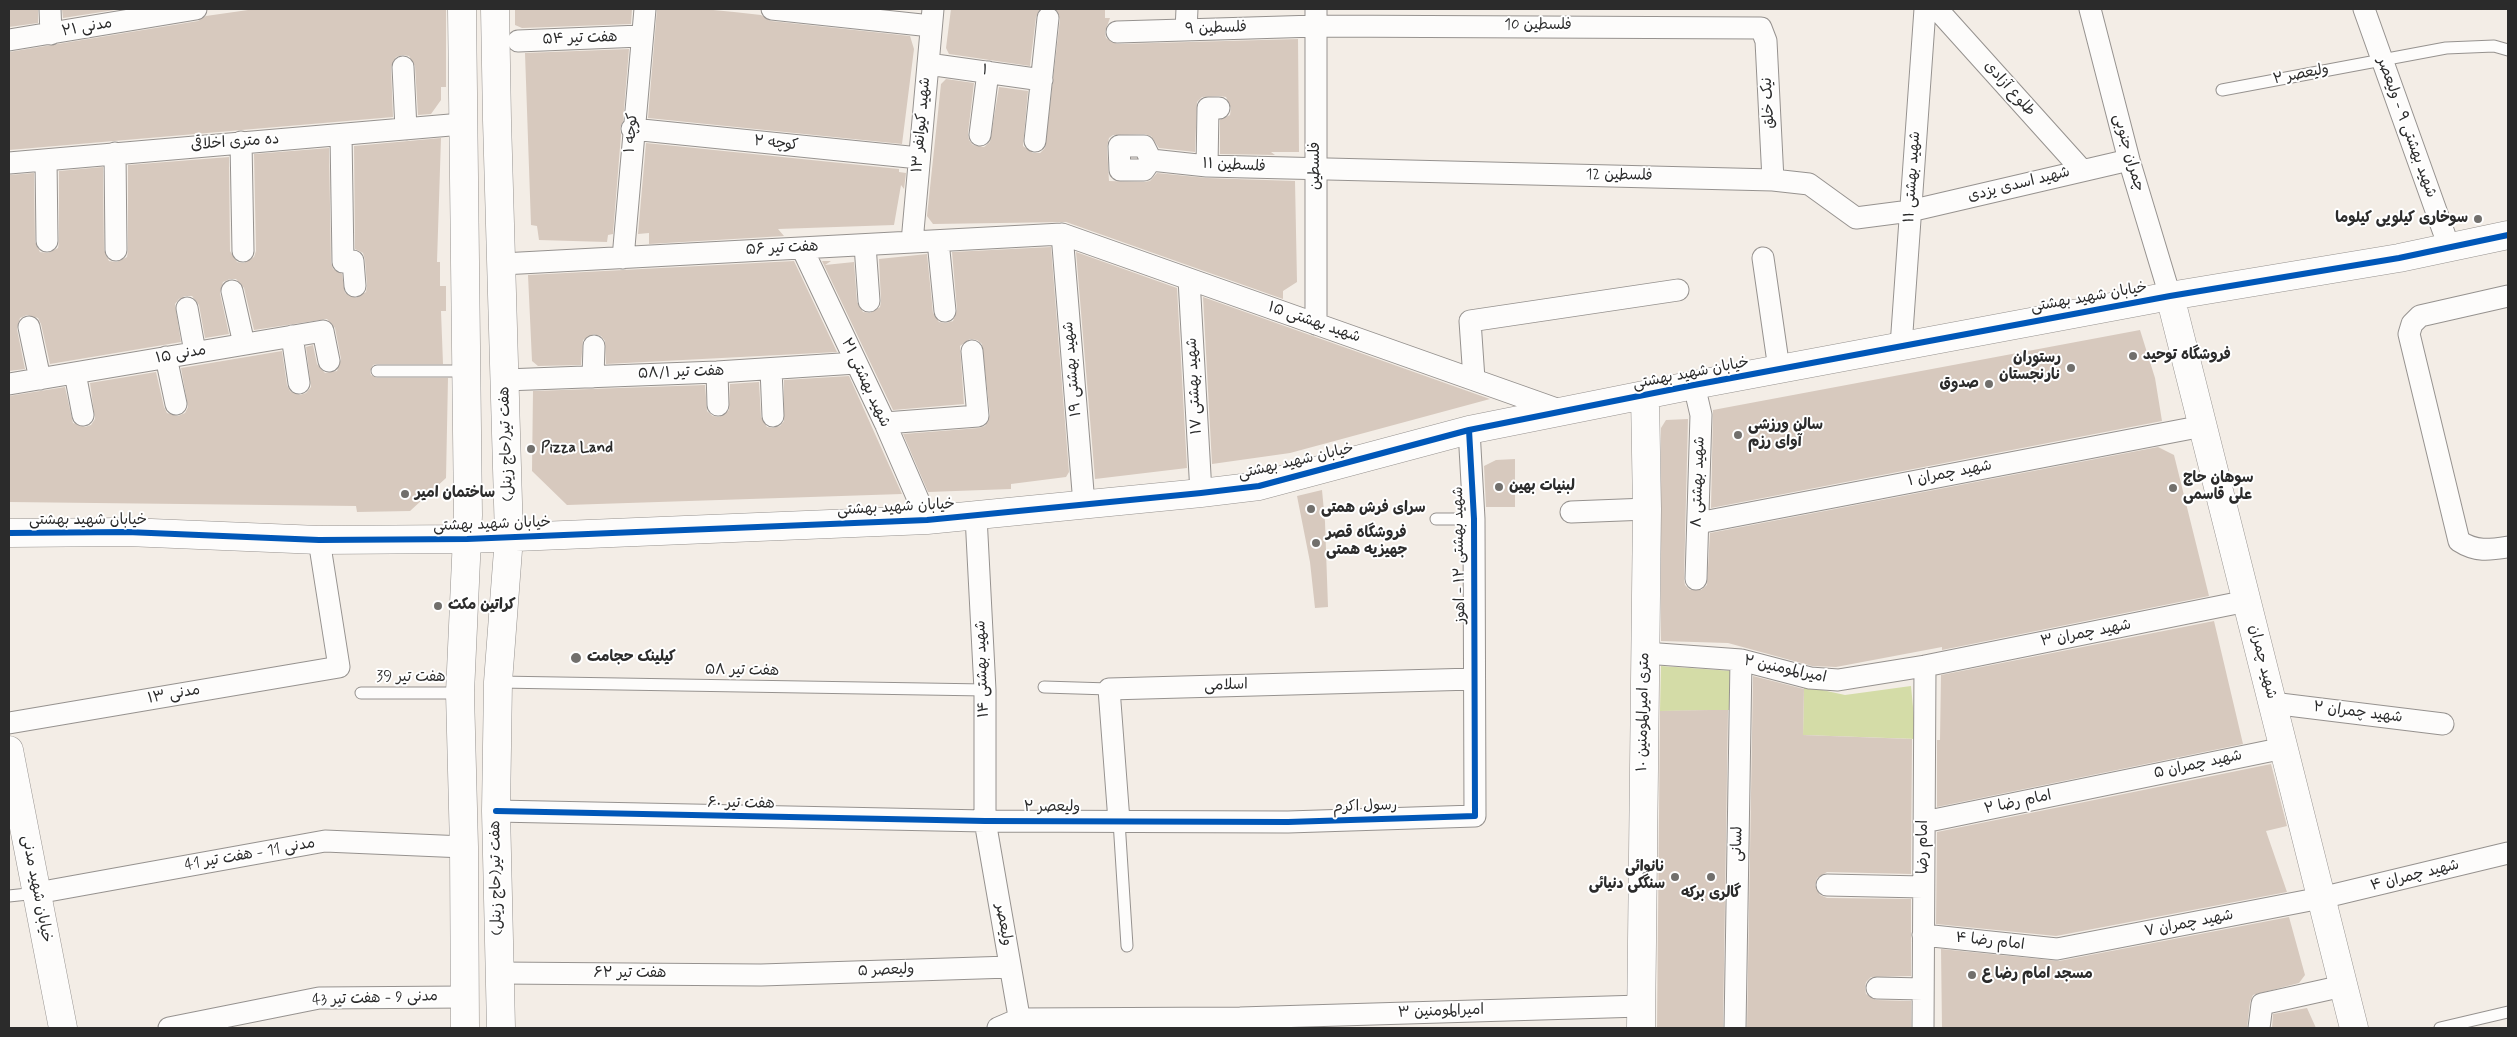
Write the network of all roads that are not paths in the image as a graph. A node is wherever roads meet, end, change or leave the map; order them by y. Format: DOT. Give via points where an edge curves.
graph roads {
  1 [pos="50,9"];
  2 [pos="190,9"];
  3 [pos="462,9"];
  4 [pos="495,9"];
  5 [pos="645,9"];
  6 [pos="772,9"];
  7 [pos="1187,9"];
  8 [pos="1925,9"];
  9 [pos="1937,9"];
  10 [pos="2090,9"];
  11 [pos="2364,9"];
  12 [pos="932,17"];
  13 [pos="1048,18"];
  14 [pos="1316,18"];
  15 [pos="1761,28"];
  16 [pos="1186,30"];
  17 [pos="1116,32"];
  18 [pos="51,34"];
  19 [pos="641,36"];
  20 [pos="9,40"];
  21 [pos="518,41"];
  22 [pos="2508,50"];
  23 [pos="2381,59"];
  24 [pos="928,64"];
  25 [pos="403,67"];
  26 [pos="988,72"];
  27 [pos="1042,80"];
  28 [pos="2222,90"];
  29 [pos="1218,108"];
  30 [pos="462,124"];
  31 [pos="406,129"];
  32 [pos="632,129"];
  33 [pos="341,135"];
  34 [pos="980,135"];
  35 [pos="1035,141"];
  36 [pos="240,142"];
  37 [pos="115,153"];
  38 [pos="919,158"];
  39 [pos="46,160"];
  40 [pos="1151,160"];
  41 [pos="2129,160"];
  42 [pos="9,163"];
  43 [pos="1207,166"];
  44 [pos="1316,170"];
  45 [pos="2081,170"];
  46 [pos="1773,180"];
  47 [pos="1910,212"];
  48 [pos="1062,234"];
  49 [pos="2508,235"];
  50 [pos="47,241"];
  51 [pos="938,241"];
  52 [pos="912,242"];
  53 [pos="865,245"];
  54 [pos="2449,247"];
  55 [pos="802,248"];
  56 [pos="116,250"];
  57 [pos="243,251"];
  58 [pos="623,258"];
  59 [pos="1763,258"];
  60 [pos="502,264"];
  61 [pos="1189,279"];
  62 [pos="355,286"];
  63 [pos="1678,290"];
  64 [pos="232,291"];
  65 [pos="2170,296"];
  66 [pos="2508,296"];
  67 [pos="869,301"];
  68 [pos="187,308"];
  69 [pos="945,311"];
  70 [pos="1316,324"];
  71 [pos="29,327"];
  72 [pos="292,336"];
  73 [pos="244,344"];
  74 [pos="594,346"];
  75 [pos="1901,346"];
  76 [pos="972,351"];
  77 [pos="194,352"];
  78 [pos="166,357"];
  79 [pos="329,361"];
  80 [pos="856,363"];
  81 [pos="772,369"];
  82 [pos="1779,369"];
  83 [pos="377,371"];
  84 [pos="466,371"];
  85 [pos="717,372"];
  86 [pos="75,373"];
  87 [pos="593,376"];
  88 [pos="40,379"];
  89 [pos="505,380"];
  90 [pos="1474,380"];
  91 [pos="299,383"];
  92 [pos="9,384"];
  93 [pos="1694,385"];
  94 [pos="1645,395"];
  95 [pos="176,404"];
  96 [pos="718,405"];
  97 [pos="1566,412"];
  98 [pos="83,415"];
  99 [pos="773,416"];
  100 [pos="885,423"];
  101 [pos="2203,426"];
  102 [pos="1469,430"];
  103 [pos="1201,493"];
  104 [pos="1084,504"];
  105 [pos="1646,509"];
  106 [pos="1571,512"];
  107 [pos="976,516"];
  108 [pos="1436,519"];
  109 [pos="1474,519"];
  110 [pos="927,520"];
  111 [pos="1698,522"];
  112 [pos="9,533"];
  113 [pos="509,537"];
  114 [pos="467,539"];
  115 [pos="319,540"];
  116 [pos="2508,547"];
  117 [pos="1696,579"];
  118 [pos="2247,601"];
  119 [pos="1645,653"];
  120 [pos="1741,660"];
  121 [pos="1924,666"];
  122 [pos="1474,679"];
  123 [pos="498,682"];
  124 [pos="1044,687"];
  125 [pos="1110,689"];
  126 [pos="985,690"];
  127 [pos="460,692"];
  128 [pos="362,693"];
  129 [pos="2272,703"];
  130 [pos="9,723"];
  131 [pos="2443,724"];
  132 [pos="2284,748"];
  133 [pos="9,750"];
  134 [pos="2112,783"];
  135 [pos="496,811"];
  136 [pos="985,821"];
  137 [pos="1119,821"];
  138 [pos="1924,822"];
  139 [pos="464,847"];
  140 [pos="2508,853"];
  141 [pos="1827,885"];
  142 [pos="1923,887"];
  143 [pos="37,892"];
  144 [pos="9,896"];
  145 [pos="2322,898"];
  146 [pos="1923,935"];
  147 [pos="1127,946"];
  148 [pos="2057,949"];
  149 [pos="1010,966"];
  150 [pos="499,973"];
  151 [pos="761,975"];
  152 [pos="2343,986"];
  153 [pos="1877,988"];
  154 [pos="1923,989"];
  155 [pos="465,997"];
  156 [pos="2508,1012"];
  157 [pos="1641,1017"];
  158 [pos="1241,1023"];
  159 [pos="1020,1024"];
  160 [pos="63,1028"];
  161 [pos="169,1028"];
  162 [pos="465,1028"];
  163 [pos="501,1028"];
  164 [pos="998,1028"];
  165 [pos="1735,1028"];
  166 [pos="1923,1028"];
  167 [pos="2259,1028"];
  168 [pos="2354,1028"];
  169 [pos="2440,1028"];
  1 -- 18 [label="street"];
  2 -- 18 [label="street, مدنی ۲۱"];
  3 -- 30 [label="street"];
  4 -- 60 [label="street, هفت تیر(حاج زینل)"];
  5 -- 19 [label="street, کوچه ۱"];
  6 -- 12 [label="street"];
  7 -- 16 [label="street"];
  8 -- 47 [label="street, شهید بهشتی ۱۱"];
  9 -- 45 [label="street, طلوع آزادی"];
  10 -- 41 [label="street, چمران جنوبی"];
  11 -- 23 [label="street, شهید بهشتی ۹ - ولیعصر"];
  12 -- 24 [label="street, شهید کیوانفر ۱۳"];
  13 -- 27 [label="street"];
  14 -- 15 [label="street, فلسطین 10"];
  14 -- 16 [label="street, فلسطین ۹"];
  14 -- 44 [label="street, فلسطین"];
  15 -- 46 [label="street, نیک خلق" via="1766,41"];
  16 -- 17 [label="street, فلسطین ۹"];
  18 -- 20 [label="street, مدنی ۲۱"];
  19 -- 21 [label="street, هفت تیر ۵۴"];
  19 -- 32 [label="street, کوچه ۱"];
  22 -- 23 [label="lane, ولیعصر ۲" via="2494,46 2446,48"];
  23 -- 28 [label="lane, ولیعصر ۲"];
  23 -- 54 [label="street, شهید بهشتی ۹ - ولیعصر"];
  24 -- 26 [label="street, ۱"];
  24 -- 38 [label="street, شهید کیوانفر ۱۳"];
  25 -- 31 [label="street"];
  26 -- 27 [label="street, ۱"];
  26 -- 34 [label="street"];
  27 -- 35 [label="street"];
  29 -- 43 [label="street" via="1208,108"];
  30 -- 31 [label="street, ده متری اخلاقی"];
  30 -- 84 [label="street"];
  31 -- 33 [label="street, ده متری اخلاقی"];
  32 -- 38 [label="street, کوچه ۲"];
  32 -- 58 [label="street, کوچه ۱"];
  33 -- 36 [label="street, ده متری اخلاقی"];
  33 -- 62 [label="street" via="343,262 353,261"];
  36 -- 37 [label="street, ده متری اخلاقی"];
  36 -- 57 [label="street"];
  37 -- 39 [label="street, ده متری اخلاقی"];
  37 -- 56 [label="street"];
  38 -- 52 [label="street, شهید کیوانفر ۱۳"];
  39 -- 42 [label="street, ده متری اخلاقی"];
  39 -- 50 [label="street"];
  40 -- 43 [label="street, فلسطین ۱۱"];
  41 -- 45 [label="street, شهید اسدی یزدی"];
  41 -- 65 [label="street, چمران جنوبی"];
  43 -- 44 [label="street, فلسطین ۱۱"];
  44 -- 46 [label="street, فلسطین 12"];
  44 -- 70 [label="street, فلسطین"];
  45 -- 47 [label="street, شهید اسدی یزدی"];
  46 -- 47 [label="street, فلسطین 12" via="1809,184 1856,218"];
  47 -- 75 [label="street, شهید بهشتی ۱۱"];
  48 -- 51 [label="street, هفت تیر ۵۶"];
  48 -- 61 [label="street, شهید بهشتی ۱۵"];
  48 -- 104 [label="street, شهید بهشتی ۱۹"];
  49 -- 54 [label="street, خیابان شهید بهشتی"];
  51 -- 52 [label="street, هفت تیر ۵۶"];
  51 -- 69 [label="street"];
  52 -- 53 [label="street, هفت تیر ۵۶"];
  53 -- 55 [label="street, هفت تیر ۵۶"];
  53 -- 67 [label="street"];
  54 -- 65 [label="street, خیابان شهید بهشتی"];
  55 -- 58 [label="street, هفت تیر ۵۶"];
  55 -- 80 [label="street, شهید بهشتی ۲۱"];
  58 -- 60 [label="street, هفت تیر ۵۶"];
  59 -- 82 [label="street"];
  60 -- 89 [label="street, هفت تیر(حاج زینل)"];
  61 -- 70 [label="street, شهید بهشتی ۱۵"];
  61 -- 103 [label="street, شهید بهشتی ۱۷"];
  63 -- 90 [label="street" via="1470,321"];
  64 -- 73 [label="street"];
  65 -- 75 [label="street, خیابان شهید بهشتی"];
  65 -- 101 [label="street, شهید چمران"];
  66 -- 116 [label="street" via="2420,316 2412,324 2409,334 2459,541 2469,548 2484,550"];
  68 -- 77 [label="street"];
  70 -- 90 [label="street, شهید بهشتی ۱۵"];
  71 -- 88 [label="street"];
  72 -- 73 [label="street, مدنی ۱۵"];
  72 -- 79 [label="street, مدنی ۱۵" via="323,331"];
  72 -- 91 [label="street"];
  73 -- 77 [label="street, مدنی ۱۵"];
  74 -- 87 [label="street"];
  75 -- 82 [label="street, خیابان شهید بهشتی"];
  76 -- 100 [label="street" via="978,416"];
  77 -- 78 [label="street, مدنی ۱۵"];
  78 -- 86 [label="street, مدنی ۱۵"];
  78 -- 95 [label="street"];
  80 -- 81 [label="street, هفت تیر ۵۸/۱"];
  80 -- 100 [label="street, شهید بهشتی ۲۱"];
  81 -- 85 [label="street, هفت تیر ۵۸/۱"];
  81 -- 99 [label="street"];
  82 -- 93 [label="street, خیابان شهید بهشتی"];
  83 -- 84 [label="lane"];
  84 -- 114 [label="street"];
  85 -- 87 [label="street, هفت تیر ۵۸/۱"];
  85 -- 96 [label="street"];
  86 -- 88 [label="street, مدنی ۱۵"];
  86 -- 98 [label="street"];
  87 -- 89 [label="street, هفت تیر ۵۸/۱"];
  88 -- 92 [label="street, مدنی ۱۵"];
  89 -- 113 [label="street, هفت تیر(حاج زینل)"];
  90 -- 97 [label="street, شهید بهشتی ۱۵"];
  93 -- 94 [label="street, خیابان شهید بهشتی"];
  93 -- 111 [label="street, شهید بهشتی ۸" via="1701,415"];
  94 -- 97 [label="street, خیابان شهید بهشتی"];
  94 -- 105 [label="street, ۱۰ متری امیرالمومنین"];
  97 -- 102 [label="street, خیابان شهید بهشتی"];
  100 -- 110 [label="street, شهید بهشتی ۲۱"];
  101 -- 111 [label="street, شهید چمران ۱"];
  101 -- 118 [label="street, شهید چمران"];
  102 -- 103 [label="street, خیابان شهید بهشتی" via="1259,486"];
  102 -- 109 [label="street, شهید بهشتی ۱۲ - اهوز"];
  103 -- 104 [label="street, خیابان شهید بهشتی"];
  104 -- 107 [label="street, خیابان شهید بهشتی"];
  105 -- 106 [label="street"];
  105 -- 119 [label="street, ۱۰ متری امیرالمومنین"];
  107 -- 110 [label="street, خیابان شهید بهشتی"];
  107 -- 126 [label="street, شهید بهشتی ۱۴"];
  108 -- 109 [label="lane"];
  109 -- 122 [label="street, شهید بهشتی ۱۲ - اهوز"];
  110 -- 113 [label="street, خیابان شهید بهشتی"];
  111 -- 117 [label="street, شهید بهشتی ۸"];
  112 -- 115 [label="street, خیابان شهید بهشتی" via="127,532"];
  113 -- 114 [label="street, خیابان شهید بهشتی"];
  113 -- 123 [label="street, هفت تیر(حاج زینل)"];
  114 -- 115 [label="street, خیابان شهید بهشتی"];
  114 -- 127 [label="street"];
  115 -- 130 [label="street, مدنی ۱۳" via="339,667"];
  118 -- 121 [label="street, شهید چمران ۳"];
  118 -- 129 [label="street, شهید چمران"];
  119 -- 120 [label="street, امیرالمومنین ۲"];
  119 -- 157 [label="street, ۱۰ متری امیرالمومنین"];
  120 -- 121 [label="street, امیرالمومنین ۲" via="1810,678 1838,680"];
  120 -- 165 [label="street, لسانی"];
  121 -- 138 [label="street, امام رضا"];
  122 -- 125 [label="street, اسلامی"];
  122 -- 137 [label="street, رسول اکرم" via="1475,816 1288,822"];
  123 -- 126 [label="lane, هفت تیر ۵۸"];
  123 -- 135 [label="street, هفت تیر(حاج زینل)"];
  124 -- 125 [label="lane"];
  125 -- 137 [label="street"];
  126 -- 136 [label="street, شهید بهشتی ۱۴"];
  127 -- 128 [label="lane, هفت تیر 39"];
  127 -- 139 [label="street"];
  129 -- 131 [label="street, شهید چمران ۲"];
  129 -- 132 [label="street, شهید چمران"];
  132 -- 134 [label="street, شهید چمران ۵"];
  132 -- 145 [label="street, شهید چمران"];
  133 -- 143 [label="street, خیابان شهید مدنی"];
  134 -- 138 [label="street, امام رضا ۲"];
  135 -- 136 [label="street, هفت تیر ۶۰"];
  135 -- 150 [label="street, هفت تیر(حاج زینل)"];
  136 -- 137 [label="street, ولیعصر ۲"];
  136 -- 149 [label="street, ولیعصر"];
  137 -- 147 [label="lane"];
  138 -- 142 [label="street, امام رضا"];
  139 -- 143 [label="street, مدنی 11 - هفت تیر 41" via="325,841"];
  139 -- 155 [label="street"];
  140 -- 145 [label="street, شهید چمران ۴"];
  141 -- 142 [label="street"];
  142 -- 146 [label="street, امام رضا"];
  143 -- 144 [label="lane"];
  143 -- 160 [label="street, خیابان شهید مدنی"];
  145 -- 148 [label="street, شهید چمران ۷"];
  145 -- 152 [label="street, شهید چمران"];
  146 -- 148 [label="street, امام رضا ۴"];
  146 -- 154 [label="street, امام رضا"];
  149 -- 151 [label="street, ولیعصر ۵"];
  149 -- 159 [label="street, ولیعصر"];
  150 -- 151 [label="street, هفت تیر ۶۲"];
  150 -- 163 [label="street, هفت تیر(حاج زینل)"];
  152 -- 167 [label="street" via="2262,1004"];
  152 -- 168 [label="street, شهید چمران"];
  153 -- 154 [label="street"];
  154 -- 166 [label="street, امام رضا"];
  155 -- 161 [label="street, مدنی 9 - هفت تیر 43" via="319,998"];
  155 -- 162 [label="street"];
  156 -- 169 [label="lane"];
  157 -- 158 [label="street, امیرالمومنین ۳"];
  158 -- 159 [label="street, امیرالمومنین ۳"];
  159 -- 164 [label="street"];
}
